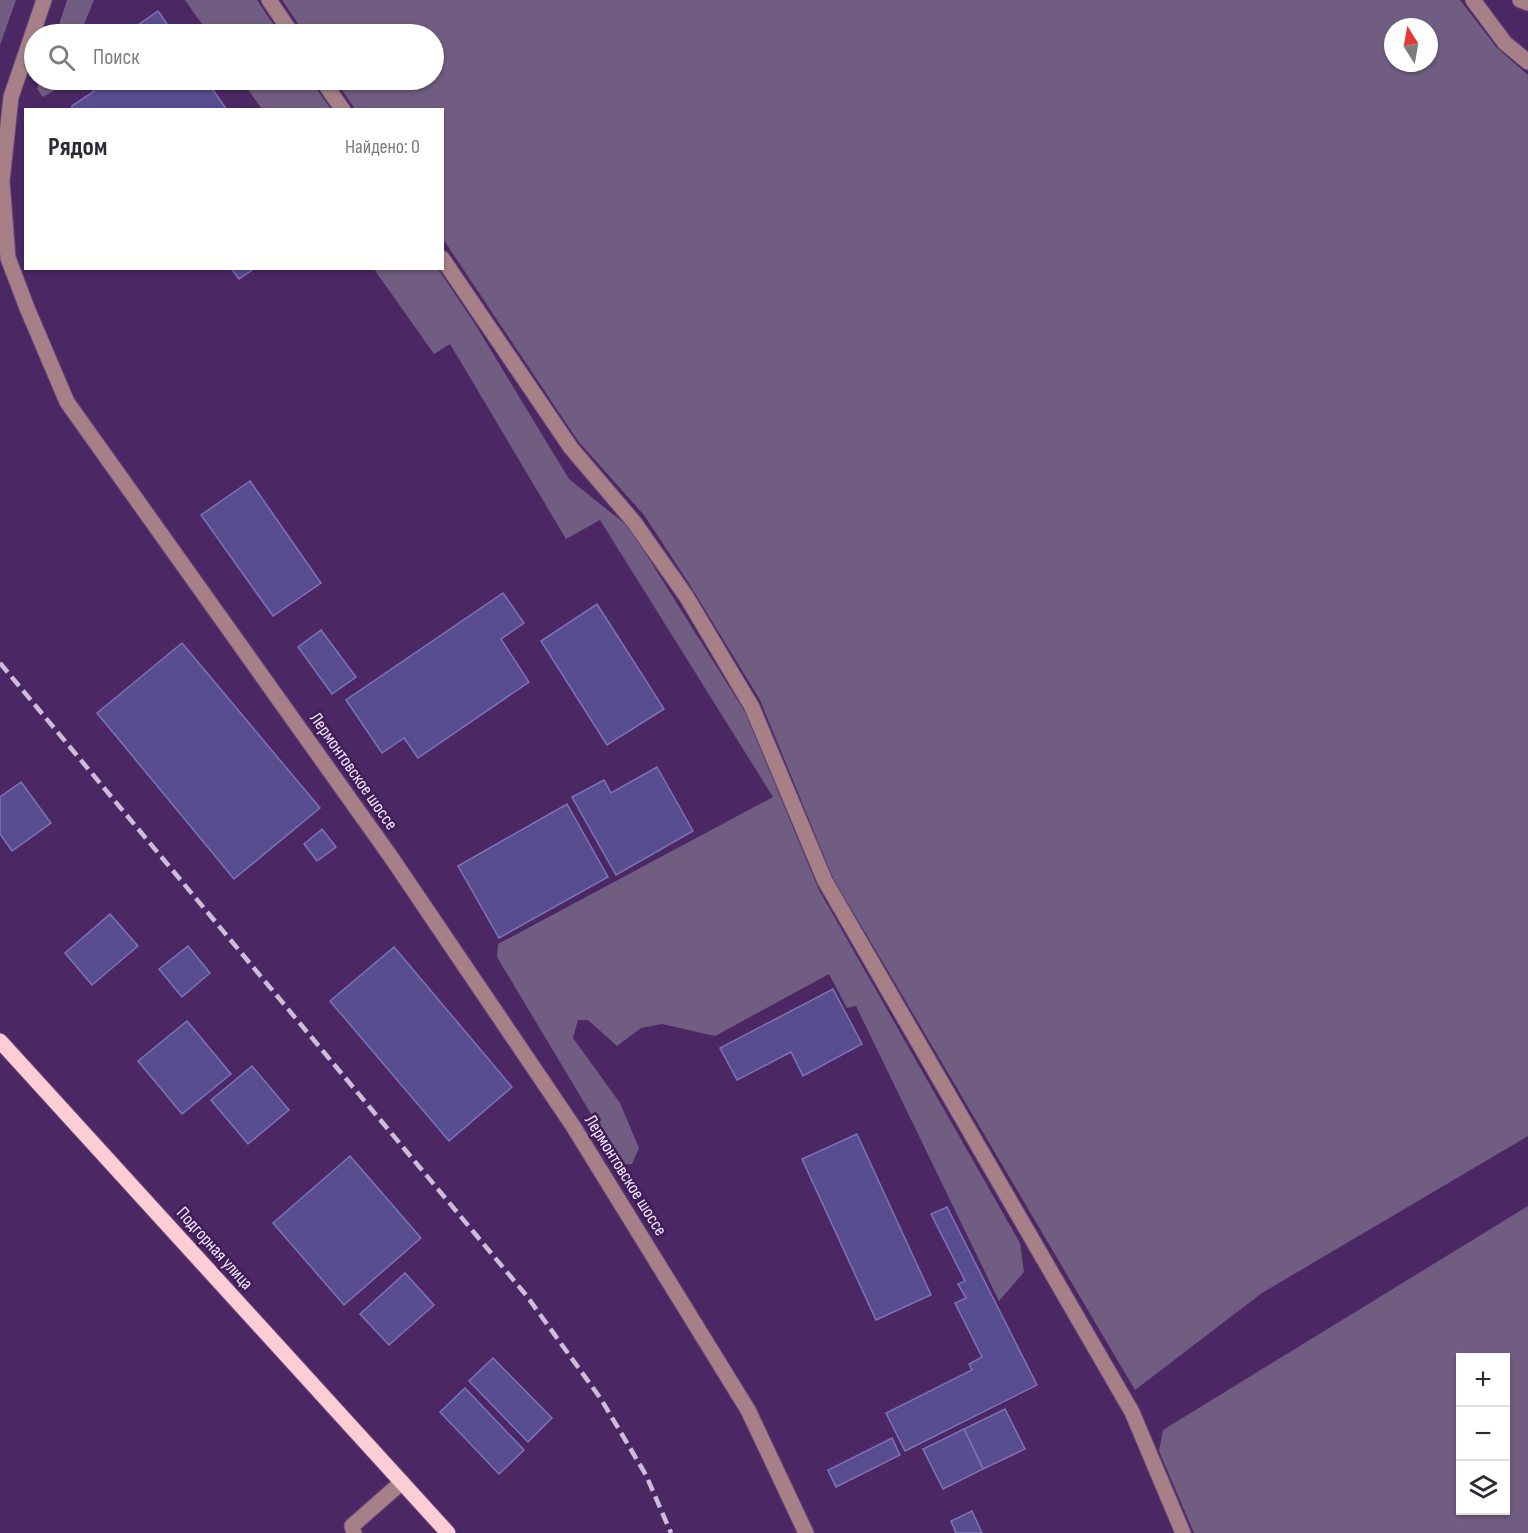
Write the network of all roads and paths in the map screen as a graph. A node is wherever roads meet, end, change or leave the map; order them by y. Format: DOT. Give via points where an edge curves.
graph roads {
  1 [pos="44,0"];
  2 [pos="269,0"];
  3 [pos="1473,0"];
  4 [pos="1520,0"];
  5 [pos="1528,3"];
  6 [pos="36,24"];
  7 [pos="285,24"];
  8 [pos="24,59"];
  9 [pos="1528,62"];
  10 [pos="329,90"];
  11 [pos="342,108"];
  12 [pos="4,253"];
  13 [pos="444,261"];
  14 [pos="0,1041"];
  15 [pos="402,1482"];
  16 [pos="354,1533"];
  17 [pos="448,1533"];
  18 [pos="806,1533"];
  19 [pos="1184,1533"];
  1 -- 6 [label="street, Лермонтовское шоссе"];
  2 -- 7 [label="street"];
  3 -- 9 [label="street" via="1505,43"];
  4 -- 5 [label="street"];
  8 -- 12 [label="street, Лермонтовское шоссе" via="11,97 3,181"];
  10 -- 11 [label="street"];
  12 -- 18 [label="street, Лермонтовское шоссе" via="67,402 391,856 573,1126 748,1410"];
  13 -- 19 [label="street" via="571,448 634,522 686,596 752,707 825,881 1132,1412"];
  14 -- 15 [label="main road, Подгорная улица"];
  15 -- 16 [label="street" via="352,1526"];
  15 -- 17 [label="main road, Подгорная улица"];
}
